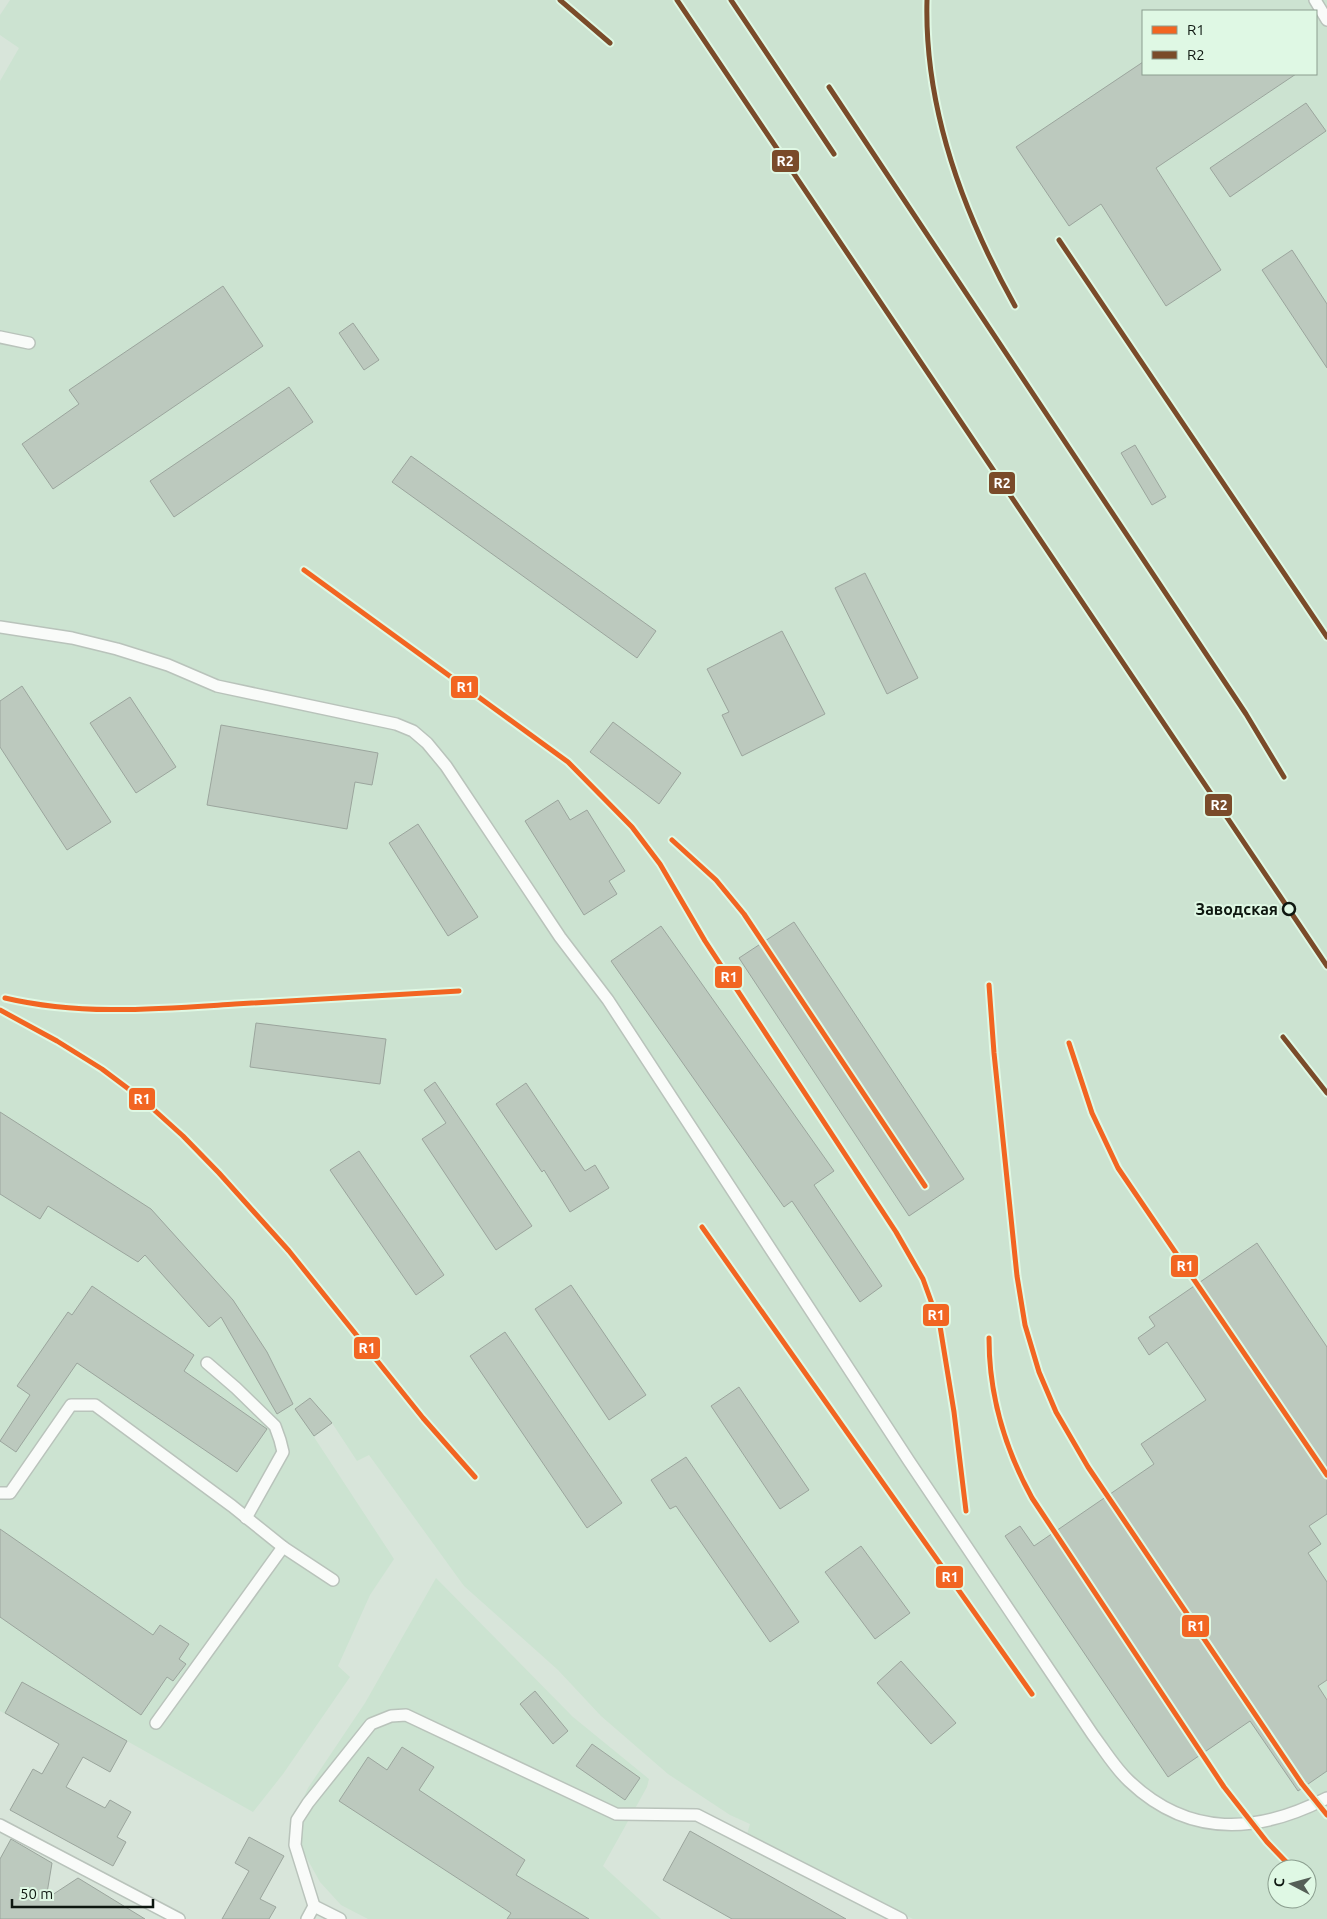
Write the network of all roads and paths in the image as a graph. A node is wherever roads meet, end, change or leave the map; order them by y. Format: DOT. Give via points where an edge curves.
graph roads {
  1 [pos="1315,0"];
  2 [pos="1327,20"];
  3 [pos="0,337"];
  4 [pos="29,343"];
  5 [pos="0,627"];
  6 [pos="207,1363"];
  7 [pos="0,1494"];
  8 [pos="246,1518"];
  9 [pos="283,1547"];
  10 [pos="333,1580"];
  11 [pos="156,1723"];
  12 [pos="1327,1798"];
  13 [pos="0,1825"];
  14 [pos="314,1906"];
  15 [pos="179,1919"];
  16 [pos="307,1919"];
  17 [pos="340,1919"];
  18 [pos="901,1919"];
  1 -- 2 [label="lane"];
  3 -- 4 [label="lane"];
  5 -- 12 [label="lane" via="108,646 217,686 396,724 427,743 612,1007 909,1461 1118,1769 1155,1801 1178,1813 1213,1823 1238,1825 1273,1820"];
  6 -- 8 [label="lane" via="274,1426 280,1440 282,1452"];
  7 -- 8 [label="lane" via="10,1493 71,1405 95,1404"];
  8 -- 9 [label="lane"];
  9 -- 10 [label="lane"];
  9 -- 11 [label="lane"];
  13 -- 15 [label="lane"];
  14 -- 16 [label="lane"];
  14 -- 17 [label="lane"];
  14 -- 18 [label="lane" via="295,1845 297,1820 371,1724 391,1716 406,1715 616,1814 697,1815"];
}
